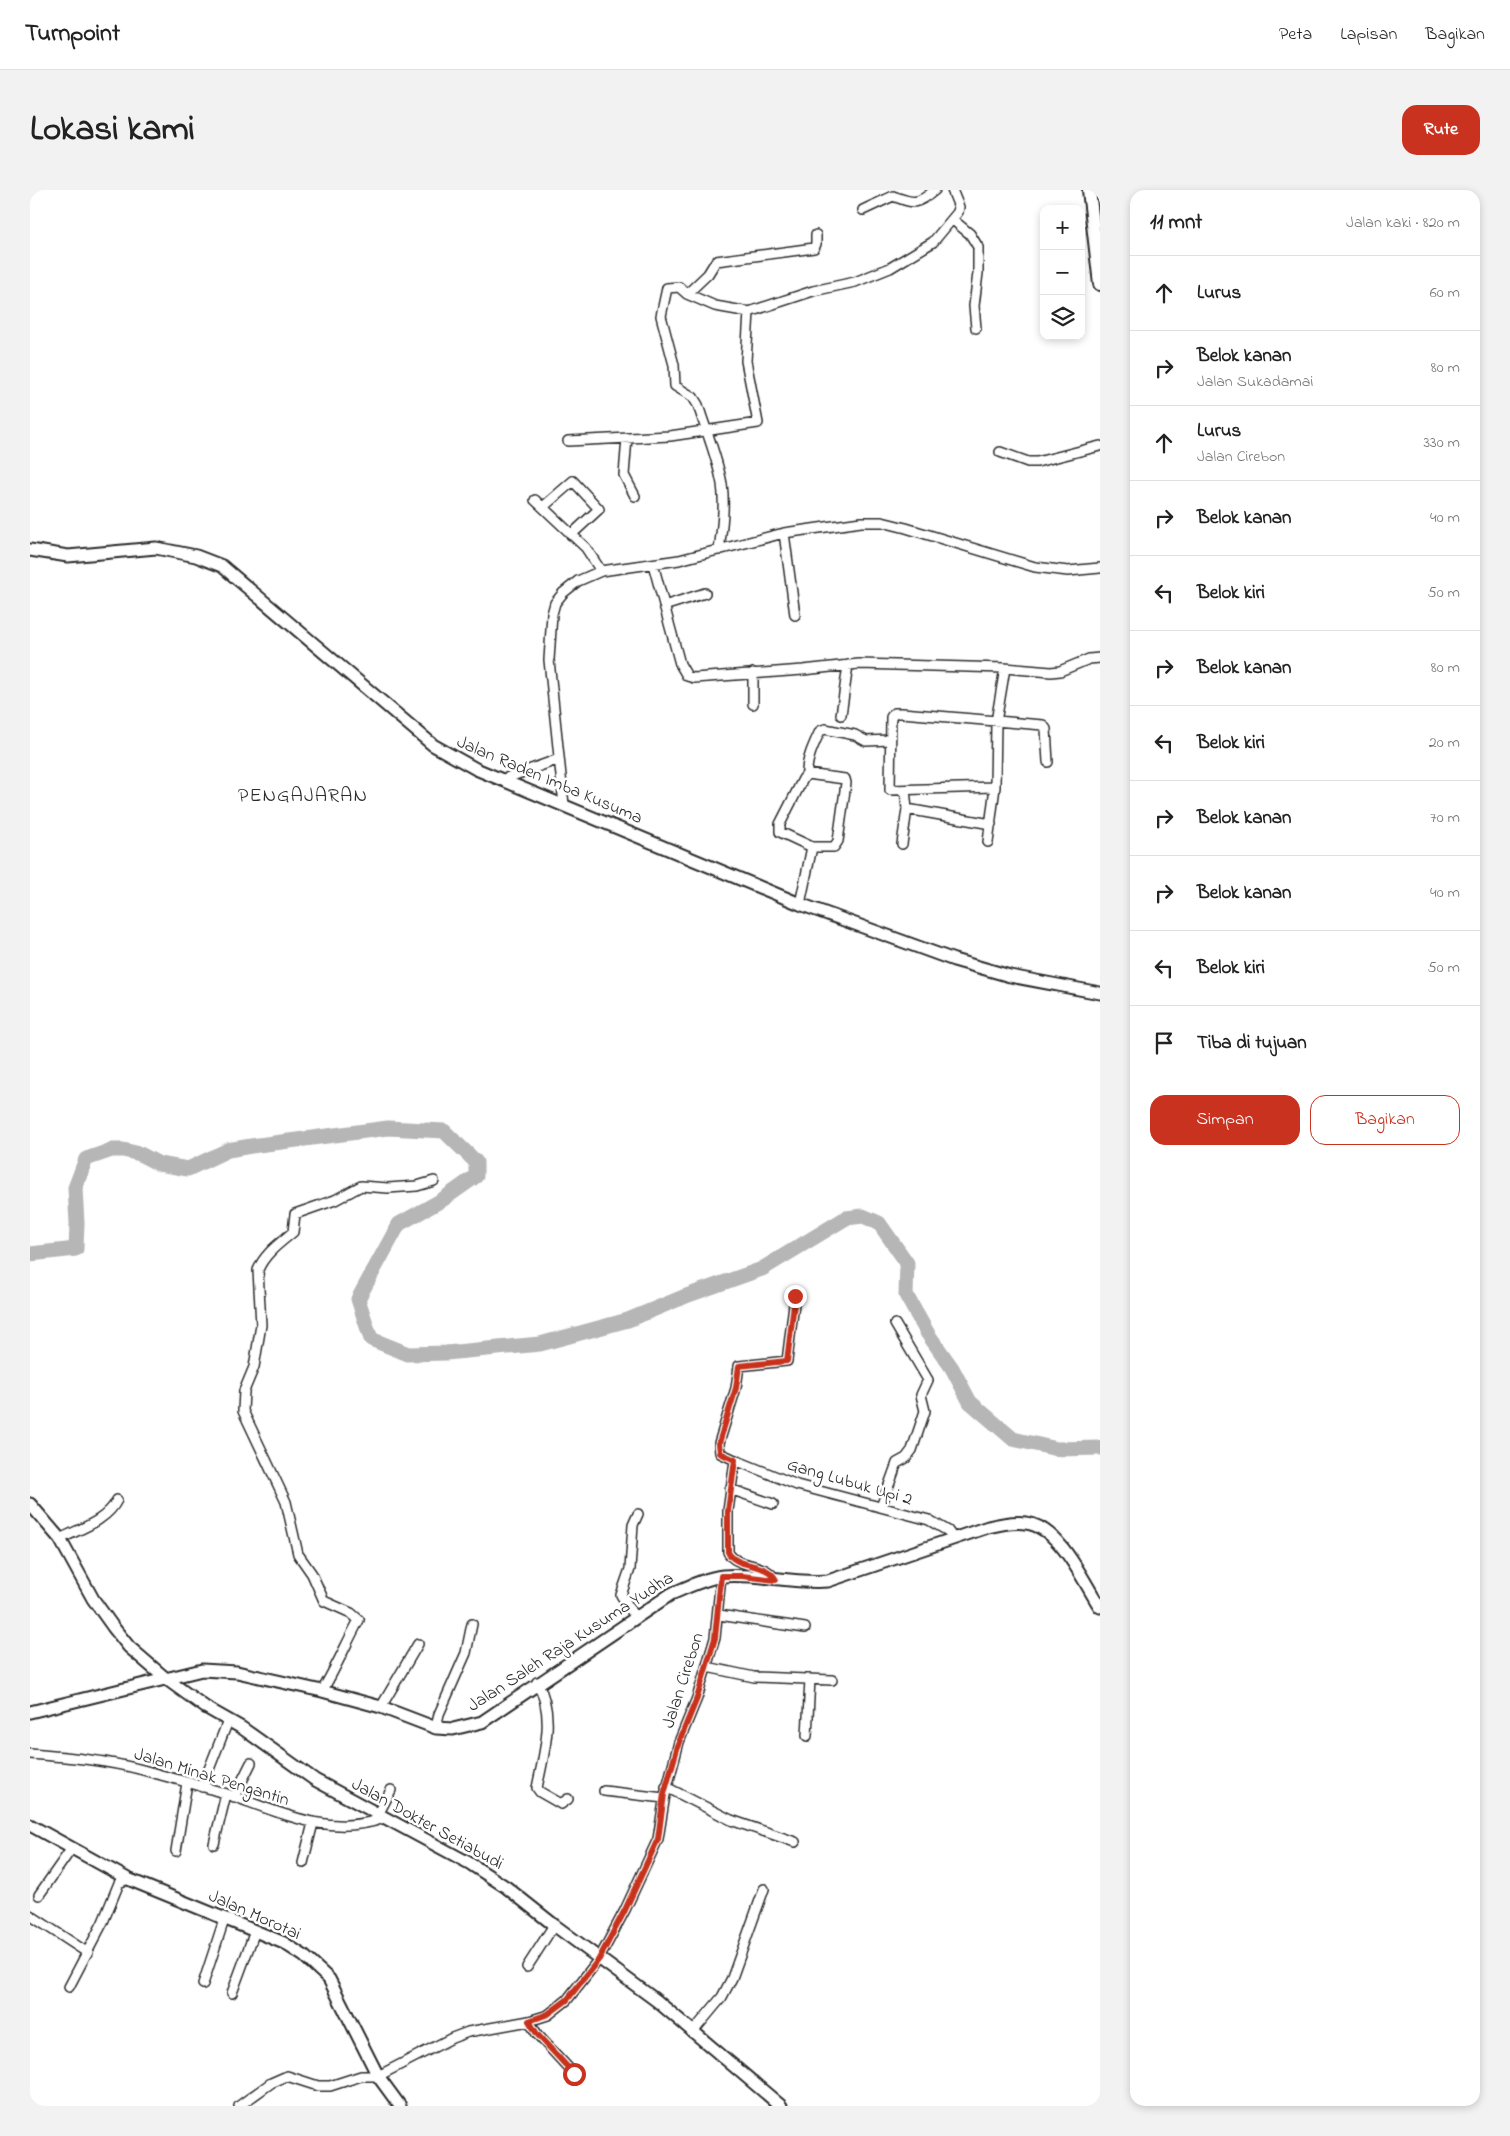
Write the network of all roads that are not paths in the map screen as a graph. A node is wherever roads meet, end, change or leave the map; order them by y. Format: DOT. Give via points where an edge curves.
graph roads {
  1 [pos="935,190"];
  2 [pos="952,190"];
  3 [pos="1089,190"];
  4 [pos="863,210"];
  5 [pos="953,220"];
  6 [pos="816,235"];
  7 [pos="1099,268"];
  8 [pos="1100,284"];
  9 [pos="687,294"];
  10 [pos="749,312"];
  11 [pos="976,328"];
  12 [pos="707,432"];
  13 [pos="627,438"];
  14 [pos="568,441"];
  15 [pos="1100,446"];
  16 [pos="1000,452"];
  17 [pos="635,496"];
  18 [pos="536,500"];
  19 [pos="543,507"];
  20 [pos="784,533"];
  21 [pos="571,534"];
  22 [pos="30,550"];
  23 [pos="720,550"];
  24 [pos="653,564"];
  25 [pos="1100,568"];
  26 [pos="601,571"];
  27 [pos="705,593"];
  28 [pos="664,606"];
  29 [pos="795,615"];
  30 [pos="1100,658"];
  31 [pos="848,665"];
  32 [pos="1005,668"];
  33 [pos="753,673"];
  34 [pos="754,704"];
  35 [pos="841,715"];
  36 [pos="996,722"];
  37 [pos="890,740"];
  38 [pos="559,759"];
  39 [pos="1048,762"];
  40 [pos="807,774"];
  41 [pos="501,780"];
  42 [pos="995,787"];
  43 [pos="905,790"];
  44 [pos="564,805"];
  45 [pos="907,809"];
  46 [pos="991,824"];
  47 [pos="988,842"];
  48 [pos="902,844"];
  49 [pos="812,847"];
  50 [pos="800,904"];
  51 [pos="1100,993"];
  52 [pos="434,1181"];
  53 [pos="795,1296"];
  54 [pos="895,1324"];
  55 [pos="735,1460"];
  56 [pos="730,1488"];
  57 [pos="117,1500"];
  58 [pos="30,1504"];
  59 [pos="773,1504"];
  60 [pos="881,1507"];
  61 [pos="638,1514"];
  62 [pos="953,1538"];
  63 [pos="60,1539"];
  64 [pos="721,1576"];
  65 [pos="776,1580"];
  66 [pos="1100,1607"];
  67 [pos="718,1615"];
  68 [pos="636,1618"];
  69 [pos="472,1624"];
  70 [pos="805,1628"];
  71 [pos="418,1644"];
  72 [pos="707,1667"];
  73 [pos="165,1678"];
  74 [pos="810,1679"];
  75 [pos="832,1680"];
  76 [pos="537,1682"];
  77 [pos="322,1691"];
  78 [pos="382,1707"];
  79 [pos="30,1712"];
  80 [pos="226,1726"];
  81 [pos="436,1728"];
  82 [pos="807,1736"];
  83 [pos="30,1754"];
  84 [pos="251,1763"];
  85 [pos="187,1783"];
  86 [pos="202,1787"];
  87 [pos="666,1787"];
  88 [pos="392,1790"];
  89 [pos="604,1791"];
  90 [pos="230,1796"];
  91 [pos="664,1798"];
  92 [pos="568,1799"];
  93 [pos="381,1816"];
  94 [pos="313,1823"];
  95 [pos="30,1825"];
  96 [pos="795,1842"];
  97 [pos="214,1844"];
  98 [pos="72,1848"];
  99 [pos="176,1850"];
  100 [pos="303,1863"];
  101 [pos="128,1879"];
  102 [pos="764,1889"];
  103 [pos="39,1895"];
  104 [pos="30,1916"];
  105 [pos="224,1920"];
  106 [pos="554,1925"];
  107 [pos="256,1931"];
  108 [pos="88,1953"];
  109 [pos="599,1959"];
  110 [pos="528,1967"];
  111 [pos="203,1984"];
  112 [pos="69,1987"];
  113 [pos="232,1993"];
  114 [pos="529,2021"];
  115 [pos="692,2033"];
  116 [pos="574,2074"];
  117 [pos="378,2076"];
  118 [pos="239,2106"];
  119 [pos="400,2106"];
  120 [pos="781,2106"];
  1 -- 4 [label="street" via="919,201 902,201 893,196"];
  2 -- 5 [label="street" via="959,207"];
  3 -- 7 [label="main road"];
  5 -- 10 [label="street" via="933,242 890,268 855,282 813,291"];
  5 -- 11 [label="street" via="970,234 978,247 974,306"];
  6 -- 9 [label="street" via="814,248 716,261 708,274"];
  7 -- 8 [label="main road"];
  9 -- 10 [label="street" via="715,306"];
  9 -- 12 [label="street" via="678,287 667,288 661,316 674,365 675,386 693,397"];
  10 -- 12 [label="street" via="746,361 758,423"];
  12 -- 13 [label="street"];
  12 -- 23 [label="street" via="722,485"];
  13 -- 14 [label="street"];
  13 -- 17 [label="street" via="624,475"];
  15 -- 16 [label="street" via="1037,462"];
  18 -- 19 [label="street"];
  19 -- 21 [label="street"];
  19 -- 21 [label="street" via="573,480 599,509"];
  20 -- 23 [label="street"];
  20 -- 25 [label="street" via="882,522 1035,567 1068,571"];
  20 -- 29 [label="street"];
  21 -- 26 [label="street" via="586,548"];
  22 -- 41 [label="street, Jalan Raden Imba Kusuma" via="68,556 156,548 196,556 222,566 433,745"];
  23 -- 24 [label="street"];
  24 -- 26 [label="street"];
  24 -- 28 [label="street"];
  26 -- 38 [label="street" via="578,581 563,593 552,614 549,660"];
  27 -- 28 [label="street"];
  28 -- 33 [label="street" via="680,664 687,676"];
  30 -- 32 [label="street" via="1060,671"];
  31 -- 32 [label="street" via="887,663"];
  31 -- 33 [label="street"];
  31 -- 35 [label="street"];
  32 -- 36 [label="street"];
  33 -- 34 [label="street"];
  36 -- 37 [label="street" via="894,713"];
  36 -- 39 [label="street" via="1043,724"];
  36 -- 42 [label="street"];
  37 -- 40 [label="street" via="866,741 855,735 824,729 820,731"];
  37 -- 43 [label="street" via="889,788 892,791"];
  38 -- 41 [label="street"];
  38 -- 44 [label="street"];
  40 -- 49 [label="street" via="779,829 788,837"];
  40 -- 49 [label="street" via="838,777 845,779 846,783 838,841 834,847"];
  41 -- 44 [label="street, Jalan Raden Imba Kusuma"];
  42 -- 43 [label="street"];
  42 -- 46 [label="street"];
  43 -- 45 [label="street"];
  44 -- 50 [label="street, Jalan Raden Imba Kusuma"];
  45 -- 46 [label="street"];
  45 -- 48 [label="street"];
  46 -- 47 [label="street"];
  49 -- 50 [label="street"];
  50 -- 51 [label="street, Jalan Raden Imba Kusuma" via="954,960 1010,976"];
  52 -- 77 [label="street" via="388,1188 361,1186 335,1200 295,1214 293,1232 261,1262 258,1270 261,1325 254,1367 244,1391 243,1411 286,1502 298,1554 312,1574 324,1601 359,1620"];
  53 -- 55 [label="street" via="787,1361 741,1365 738,1368 736,1388 719,1443 720,1453"];
  54 -- 60 [label="street" via="928,1380 922,1395 925,1411 912,1450 897,1463"];
  55 -- 56 [label="street"];
  55 -- 60 [label="street, Gang Lubuk Upi 2" via="797,1485"];
  56 -- 59 [label="street"];
  56 -- 65 [label="street" via="730,1557 762,1568"];
  57 -- 63 [label="street" via="104,1517"];
  58 -- 63 [label="street, Jalan Dokter Setiabudi"];
  60 -- 62 [label="street, Gang Lubuk Upi 2" via="929,1520 948,1531"];
  61 -- 68 [label="street" via="633,1525 630,1569 621,1595"];
  62 -- 65 [label="street, Jalan Saleh Raja Kusuma Yudha" via="828,1581"];
  62 -- 66 [label="street, Jalan Saleh Raja Kusuma Yudha" via="1010,1522 1028,1523 1043,1529 1058,1541"];
  63 -- 73 [label="street, Jalan Dokter Setiabudi" via="93,1599 113,1627 129,1647"];
  64 -- 65 [label="street, Jalan Saleh Raja Kusuma Yudha"];
  64 -- 67 [label="street, Jalan Cirebon"];
  64 -- 68 [label="street, Jalan Saleh Raja Kusuma Yudha" via="671,1594"];
  67 -- 70 [label="street"];
  67 -- 72 [label="street, Jalan Cirebon"];
  68 -- 76 [label="street, Jalan Saleh Raja Kusuma Yudha"];
  69 -- 81 [label="street" via="466,1653"];
  71 -- 78 [label="street"];
  72 -- 74 [label="street" via="754,1677"];
  72 -- 87 [label="street, Jalan Cirebon"];
  73 -- 77 [label="street, Jalan Saleh Raja Kusuma Yudha" via="202,1670 237,1672"];
  73 -- 79 [label="street, Jalan Saleh Raja Kusuma Yudha"];
  73 -- 93 [label="street, Jalan Dokter Setiabudi" via="315,1780"];
  74 -- 75 [label="street"];
  74 -- 82 [label="street"];
  76 -- 81 [label="street, Jalan Saleh Raja Kusuma Yudha" via="482,1722 453,1729"];
  76 -- 92 [label="street" via="542,1690 548,1732 537,1788 561,1804"];
  77 -- 78 [label="street, Jalan Saleh Raja Kusuma Yudha"];
  78 -- 81 [label="street, Jalan Saleh Raja Kusuma Yudha"];
  80 -- 86 [label="street"];
  83 -- 85 [label="street, Jalan Minak Pengantin" via="105,1762"];
  84 -- 90 [label="street"];
  85 -- 86 [label="street, Jalan Minak Pengantin"];
  85 -- 99 [label="street"];
  86 -- 90 [label="street, Jalan Minak Pengantin"];
  87 -- 91 [label="street, Jalan Cirebon"];
  87 -- 96 [label="street" via="731,1820"];
  88 -- 93 [label="street"];
  89 -- 91 [label="street"];
  90 -- 94 [label="street, Jalan Minak Pengantin"];
  90 -- 97 [label="street"];
  91 -- 109 [label="street, Jalan Cirebon" via="658,1839"];
  93 -- 94 [label="street, Jalan Minak Pengantin" via="356,1826"];
  93 -- 106 [label="street, Jalan Dokter Setiabudi" via="469,1863"];
  94 -- 100 [label="street"];
  95 -- 98 [label="street, Jalan Morotai"];
  98 -- 101 [label="street, Jalan Morotai"];
  98 -- 103 [label="street"];
  101 -- 105 [label="street, Jalan Morotai"];
  101 -- 108 [label="street" via="119,1883"];
  102 -- 115 [label="street" via="732,1978 722,1998"];
  104 -- 108 [label="street"];
  105 -- 107 [label="street, Jalan Morotai"];
  105 -- 111 [label="street"];
  106 -- 109 [label="street, Jalan Dokter Setiabudi"];
  106 -- 110 [label="street"];
  107 -- 113 [label="street"];
  107 -- 117 [label="street, Jalan Morotai" via="304,1956 329,1980"];
  108 -- 112 [label="street"];
  109 -- 114 [label="street, Jalan Cirebon" via="567,2000 548,2014"];
  109 -- 115 [label="street, Jalan Dokter Setiabudi" via="657,2001"];
  114 -- 116 [label="street"];
  114 -- 117 [label="street, Jalan Cirebon" via="468,2032"];
  115 -- 120 [label="street, Jalan Dokter Setiabudi"];
  117 -- 118 [label="street" via="361,2076 330,2086 318,2086 287,2076 271,2083"];
  117 -- 119 [label="street, Jalan Morotai"];
}
